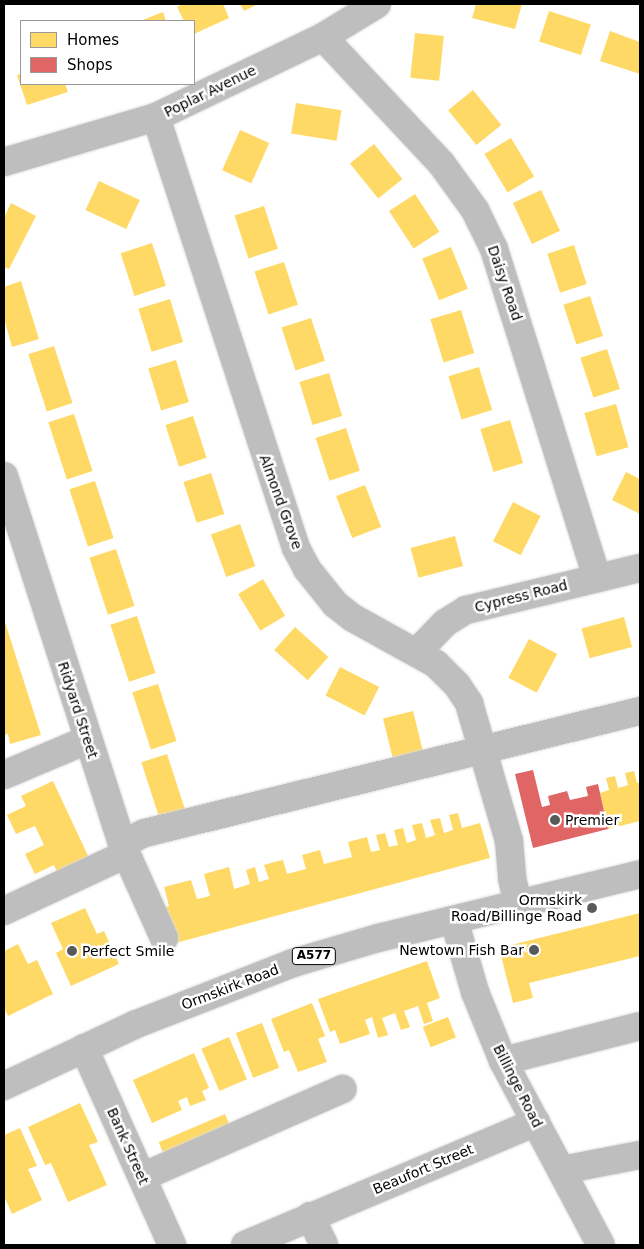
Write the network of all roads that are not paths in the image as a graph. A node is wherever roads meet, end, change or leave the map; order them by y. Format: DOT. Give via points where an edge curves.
graph roads {
  1 [pos="377,4"];
  2 [pos="323,37"];
  3 [pos="156,117"];
  4 [pos="4,162"];
  5 [pos="4,476"];
  6 [pos="640,568"];
  7 [pos="597,578"];
  8 [pos="417,652"];
  9 [pos="640,711"];
  10 [pos="87,740"];
  11 [pos="485,751"];
  12 [pos="4,775"];
  13 [pos="124,849"];
  14 [pos="640,874"];
  15 [pos="6,903"];
  16 [pos="518,906"];
  17 [pos="454,920"];
  18 [pos="164,938"];
  19 [pos="640,1026"];
  20 [pos="84,1048"];
  21 [pos="503,1061"];
  22 [pos="4,1086"];
  23 [pos="342,1089"];
  24 [pos="536,1122"];
  25 [pos="640,1155"];
  26 [pos="562,1170"];
  27 [pos="142,1177"];
  28 [pos="310,1216"];
  29 [pos="172,1245"];
  30 [pos="245,1245"];
  31 [pos="324,1245"];
  32 [pos="600,1245"];
  1 -- 2 [label="main road, Poplar Avenue"];
  2 -- 3 [label="main road, Poplar Avenue"];
  2 -- 7 [label="main road, Daisy Road" via="441,163 475,210 497,258"];
  3 -- 4 [label="main road, Poplar Avenue"];
  3 -- 8 [label="main road, Almond Grove" via="296,548 307,569 335,604 353,618"];
  5 -- 10 [label="main road, Ridyard Street"];
  6 -- 7 [label="main road, Cypress Road"];
  7 -- 8 [label="main road, Cypress Road" via="466,610 445,623"];
  8 -- 11 [label="main road, Almond Grove" via="436,664 457,685 469,703"];
  9 -- 11 [label="main road"];
  10 -- 12 [label="main road"];
  10 -- 13 [label="main road, Ridyard Street"];
  11 -- 13 [label="main road" via="145,833"];
  11 -- 16 [label="main road, Almond Grove" via="509,841"];
  13 -- 15 [label="main road"];
  13 -- 18 [label="main road, Ridyard Street"];
  14 -- 16 [label="main road, Ormskirk Road / A577"];
  16 -- 17 [label="main road, Ormskirk Road / A577"];
  17 -- 20 [label="main road, Ormskirk Road / A577" via="293,963 228,986"];
  17 -- 21 [label="main road, Billinge Road" via="475,992"];
  19 -- 21 [label="main road"];
  20 -- 22 [label="main road, Ormskirk Road / A577"];
  20 -- 27 [label="main road, Bank Street"];
  21 -- 24 [label="main road, Billinge Road"];
  23 -- 27 [label="main road"];
  24 -- 26 [label="main road, Billinge Road"];
  24 -- 28 [label="main road, Beaufort Street"];
  25 -- 26 [label="main road"];
  26 -- 32 [label="main road, Billinge Road"];
  27 -- 29 [label="main road, Bank Street"];
  28 -- 30 [label="main road"];
  28 -- 31 [label="main road"];
}
